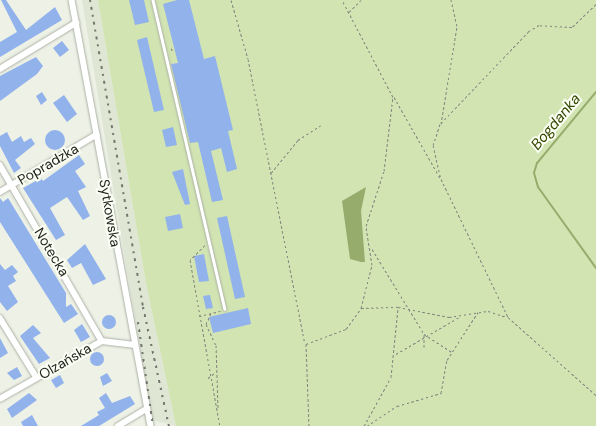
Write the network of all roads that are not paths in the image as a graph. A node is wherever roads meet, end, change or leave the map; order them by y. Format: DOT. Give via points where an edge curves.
graph roads {
  1 [pos="72,0"];
  2 [pos="153,0"];
  3 [pos="76,23"];
  4 [pos="0,69"];
  5 [pos="96,136"];
  6 [pos="0,165"];
  7 [pos="12,185"];
  8 [pos="0,192"];
  9 [pos="225,309"];
  10 [pos="0,318"];
  11 [pos="102,341"];
  12 [pos="133,344"];
  13 [pos="37,378"];
  14 [pos="0,399"];
  15 [pos="145,410"];
  16 [pos="118,426"];
  17 [pos="151,426"];
  1 -- 3 [label="street, Sytkowska"];
  2 -- 9 [label="lane"];
  3 -- 4 [label="street"];
  3 -- 5 [label="street, Sytkowska"];
  5 -- 7 [label="street, Popradzka"];
  5 -- 12 [label="street, Sytkowska"];
  6 -- 7 [label="street, Notecka"];
  7 -- 8 [label="street, Popradzka"];
  7 -- 11 [label="street, Notecka"];
  10 -- 13 [label="street"];
  11 -- 12 [label="street, Olzańska"];
  11 -- 13 [label="street, Olzańska"];
  12 -- 15 [label="street, Sytkowska"];
  13 -- 14 [label="street, Olzańska"];
  15 -- 16 [label="street"];
  15 -- 17 [label="street, Sytkowska"];
}
